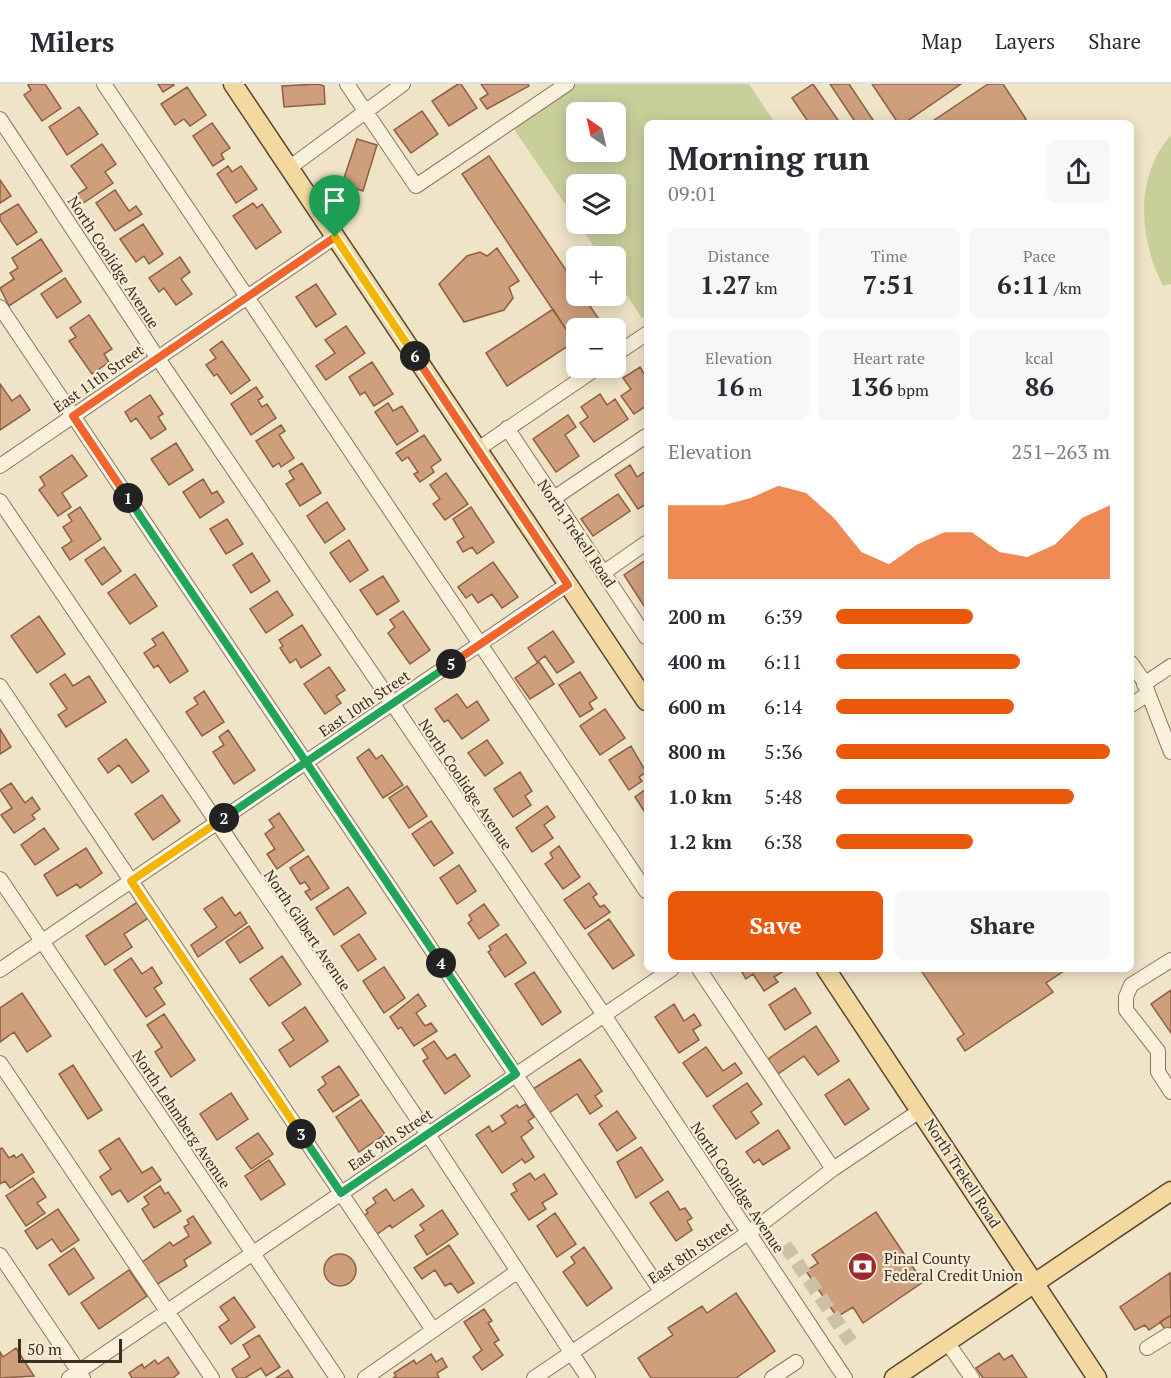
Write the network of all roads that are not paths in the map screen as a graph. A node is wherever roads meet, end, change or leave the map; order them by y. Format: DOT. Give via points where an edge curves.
graph roads {
  1 [pos="104,84"];
  2 [pos="233,84"];
  3 [pos="347,84"];
  4 [pos="403,84"];
  5 [pos="567,84"];
  6 [pos="365,110"];
  7 [pos="0,119"];
  8 [pos="289,168"];
  9 [pos="335,237"];
  10 [pos="247,296"];
  11 [pos="0,307"];
  12 [pos="644,335"];
  13 [pos="626,348"];
  14 [pos="158,357"];
  15 [pos="582,378"];
  16 [pos="73,416"];
  17 [pos="507,428"];
  18 [pos="644,437"];
  19 [pos="477,449"];
  20 [pos="0,466"];
  21 [pos="554,498"];
  22 [pos="0,501"];
  23 [pos="644,544"];
  24 [pos="603,573"];
  25 [pos="568,585"];
  26 [pos="644,633"];
  27 [pos="481,644"];
  28 [pos="1171,666"];
  29 [pos="1134,668"];
  30 [pos="0,686"];
  31 [pos="1146,689"];
  32 [pos="644,698"];
  33 [pos="1134,702"];
  34 [pos="392,704"];
  35 [pos="1171,752"];
  36 [pos="306,762"];
  37 [pos="216,823"];
  38 [pos="0,879"];
  39 [pos="131,881"];
  40 [pos="644,888"];
  41 [pos="42,941"];
  42 [pos="1171,960"];
  43 [pos="0,970"];
  44 [pos="668,972"];
  45 [pos="701,972"];
  46 [pos="828,972"];
  47 [pos="603,1016"];
  48 [pos="0,1063"];
  49 [pos="516,1074"];
  50 [pos="1171,1092"];
  51 [pos="921,1110"];
  52 [pos="427,1133"];
  53 [pos="832,1169"];
  54 [pos="1171,1191"];
  55 [pos="341,1193"];
  56 [pos="748,1233"];
  57 [pos="254,1253"];
  58 [pos="0,1255"];
  59 [pos="518,1271"];
  60 [pos="1034,1282"];
  61 [pos="661,1291"];
  62 [pos="167,1312"];
  63 [pos="433,1330"];
  64 [pos="1168,1335"];
  65 [pos="947,1342"];
  66 [pos="1147,1348"];
  67 [pos="571,1352"];
  68 [pos="796,1362"];
  69 [pos="905,1375"];
  70 [pos="77,1376"];
  71 [pos="539,1376"];
  72 [pos="212,1378"];
  73 [pos="337,1378"];
  74 [pos="365,1378"];
  75 [pos="588,1378"];
  76 [pos="772,1378"];
  77 [pos="845,1378"];
  78 [pos="972,1378"];
  79 [pos="1097,1378"];
  1 -- 10 [label="street"];
  2 -- 8 [label="main road"];
  3 -- 6 [label="street"];
  4 -- 6 [label="street"];
  5 -- 6 [label="street" via="416,186"];
  6 -- 8 [label="street"];
  7 -- 14 [label="street, North Coolidge Avenue"];
  8 -- 9 [label="main road"];
  9 -- 10 [label="street, East 11th Street"];
  9 -- 19 [label="main road"];
  10 -- 14 [label="street, East 11th Street"];
  10 -- 27 [label="street"];
  11 -- 16 [label="street"];
  12 -- 13 [label="street"];
  14 -- 16 [label="street, East 11th Street"];
  14 -- 34 [label="street, North Coolidge Avenue"];
  15 -- 17 [label="street"];
  16 -- 20 [label="street, East 11th Street"];
  16 -- 36 [label="street"];
  17 -- 19 [label="street"];
  17 -- 21 [label="street, North Trekell Road"];
  18 -- 21 [label="street"];
  19 -- 25 [label="main road"];
  21 -- 24 [label="street, North Trekell Road"];
  22 -- 37 [label="street, North Gilbert Avenue"];
  23 -- 24 [label="street"];
  24 -- 26 [label="street, North Trekell Road"];
  25 -- 27 [label="street, East 10th Street"];
  25 -- 32 [label="main road"];
  27 -- 34 [label="street, East 10th Street"];
  27 -- 40 [label="street"];
  28 -- 31 [label="street"];
  29 -- 31 [label="street"];
  30 -- 39 [label="street"];
  31 -- 33 [label="street"];
  31 -- 35 [label="street"];
  34 -- 36 [label="street, East 10th Street"];
  34 -- 47 [label="street, North Coolidge Avenue"];
  36 -- 37 [label="street, East 10th Street"];
  36 -- 49 [label="street"];
  37 -- 39 [label="street, East 10th Street"];
  37 -- 52 [label="street, North Gilbert Avenue"];
  38 -- 41 [label="street, North Lehmberg Avenue"];
  39 -- 41 [label="street, East 10th Street"];
  39 -- 55 [label="street"];
  41 -- 43 [label="street, East 10th Street"];
  41 -- 57 [label="street, North Lehmberg Avenue"];
  42 -- 50 [label="street" via="1131,985 1126,997 1126,1010 1158,1051 1158,1072"];
  44 -- 47 [label="street, East 9th Street"];
  45 -- 53 [label="street"];
  46 -- 51 [label="main road, North Trekell Road"];
  47 -- 49 [label="street, East 9th Street"];
  47 -- 56 [label="street, North Coolidge Avenue"];
  48 -- 62 [label="street"];
  49 -- 52 [label="street, East 9th Street"];
  49 -- 61 [label="street"];
  51 -- 53 [label="street, East 8th Street"];
  51 -- 60 [label="main road, North Trekell Road"];
  52 -- 55 [label="street, East 9th Street"];
  52 -- 59 [label="street, North Gilbert Avenue"];
  53 -- 56 [label="street, East 8th Street"];
  54 -- 60 [label="main road"];
  55 -- 57 [label="street, East 9th Street"];
  55 -- 63 [label="street"];
  56 -- 61 [label="street, East 8th Street"];
  56 -- 77 [label="street, North Coolidge Avenue"];
  57 -- 62 [label="street, East 9th Street"];
  57 -- 73 [label="street, North Lehmberg Avenue"];
  58 -- 70 [label="street"];
  59 -- 63 [label="street"];
  59 -- 67 [label="street, North Gilbert Avenue"];
  60 -- 65 [label="main road"];
  60 -- 79 [label="main road, North Trekell Road"];
  61 -- 67 [label="street, East 8th Street"];
  62 -- 70 [label="street, East 9th Street"];
  62 -- 72 [label="street"];
  63 -- 74 [label="street"];
  64 -- 66 [label="street"];
  65 -- 69 [label="main road"];
  65 -- 78 [label="street"];
  67 -- 71 [label="street, East 8th Street"];
  67 -- 75 [label="street, North Gilbert Avenue"];
  68 -- 76 [label="street"];
}
